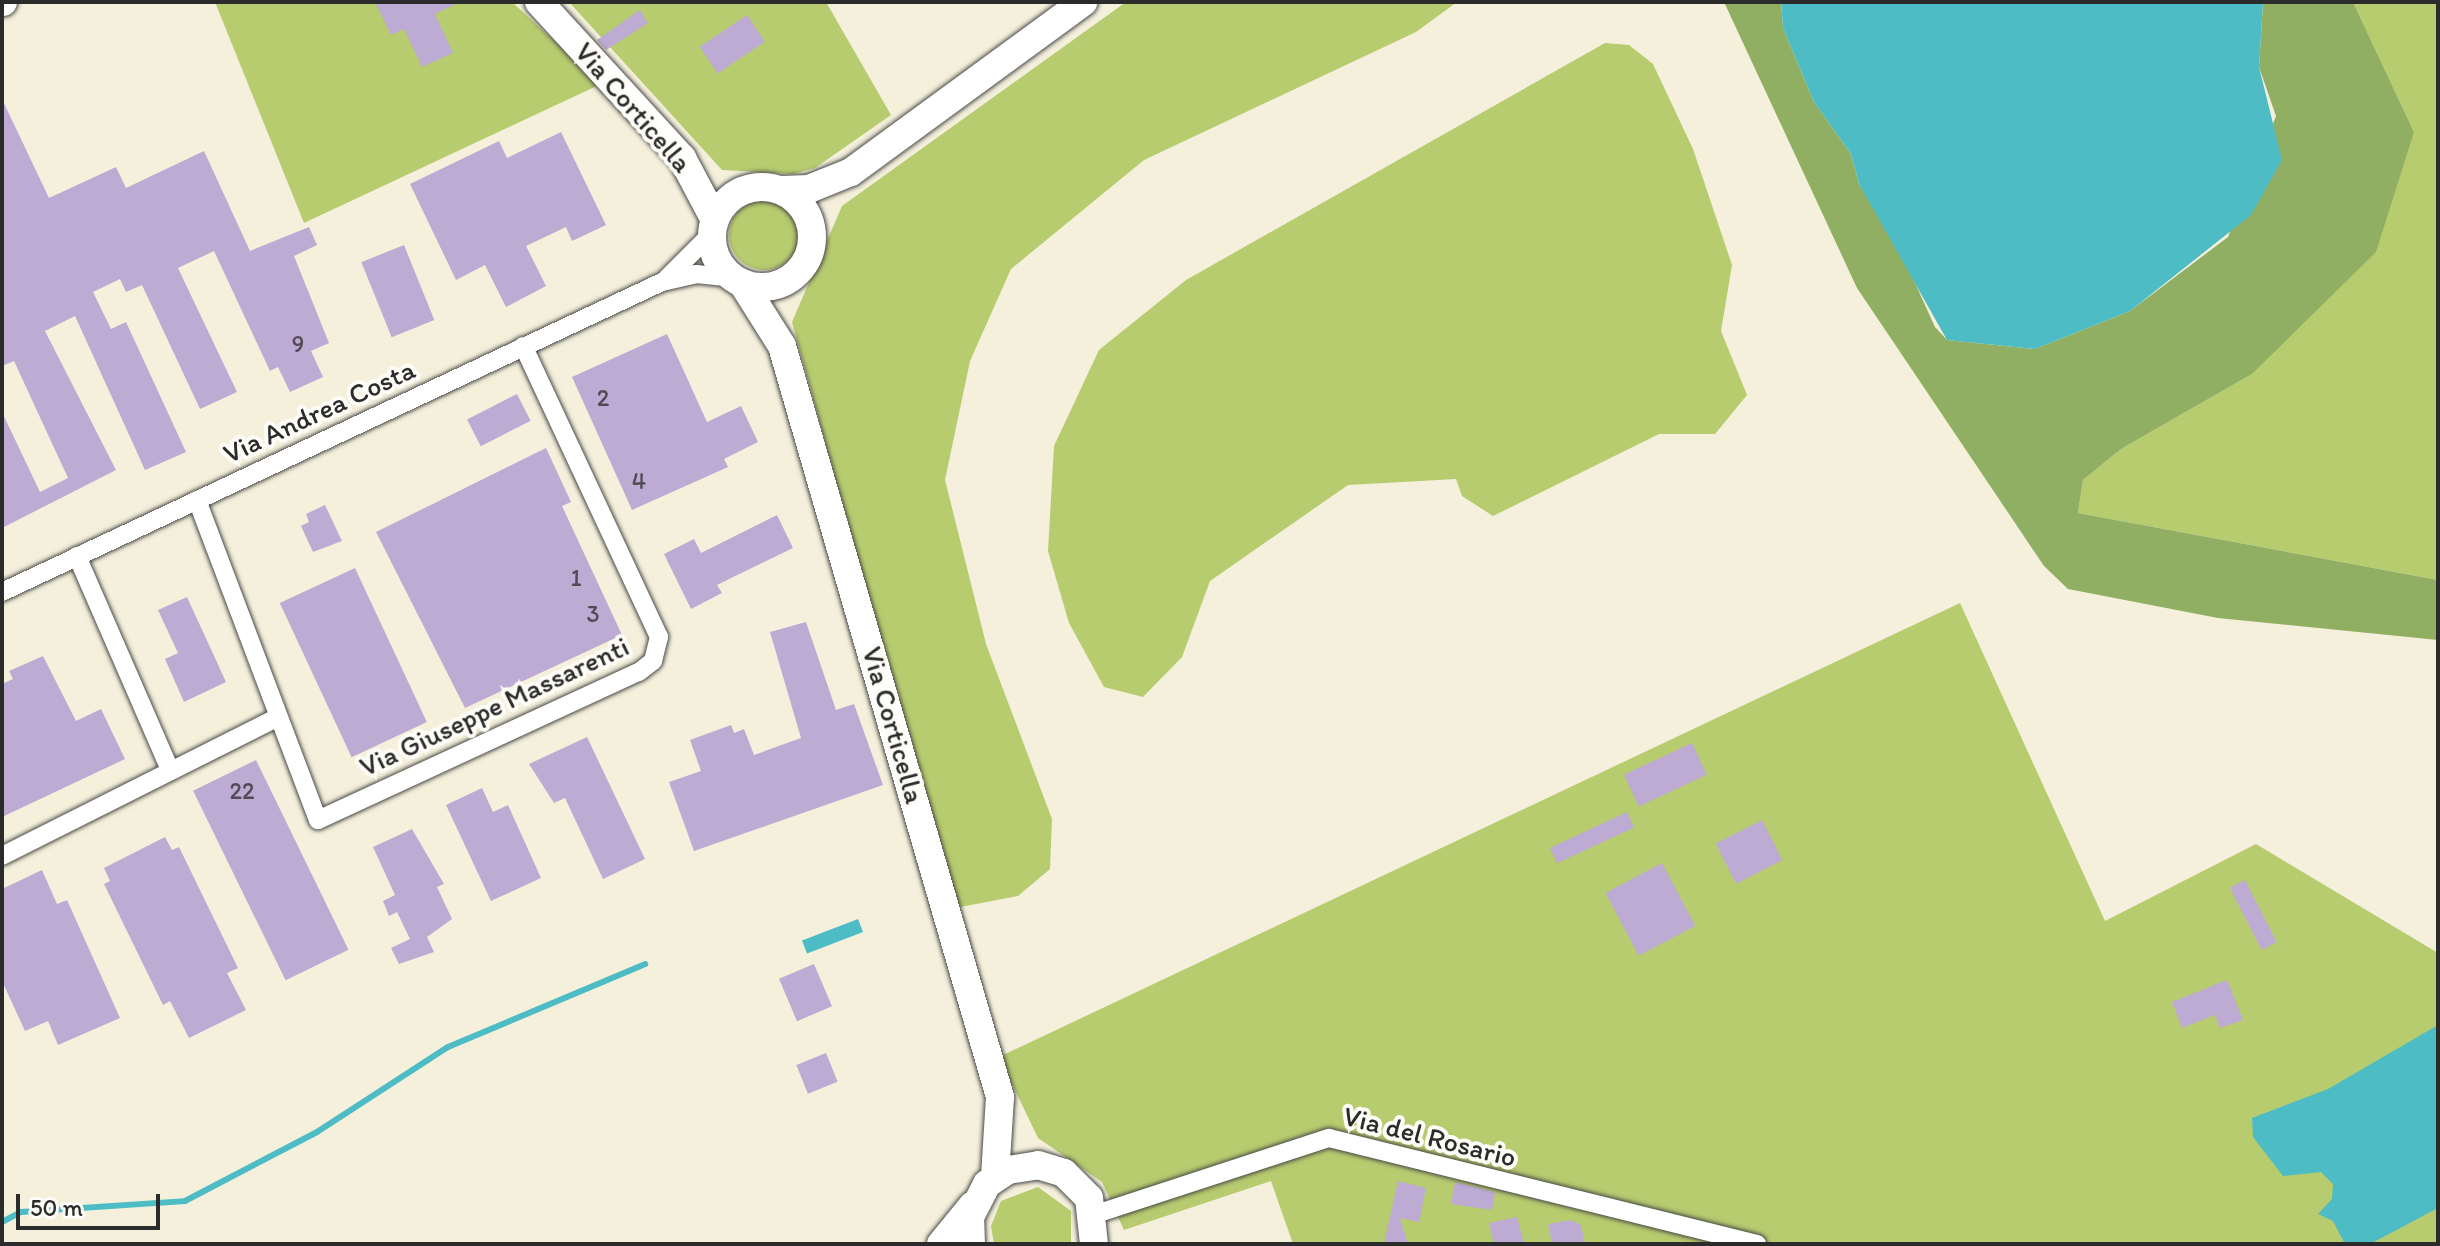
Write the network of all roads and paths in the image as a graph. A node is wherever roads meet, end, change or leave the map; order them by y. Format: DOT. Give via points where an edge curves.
graph roads {
  1 [pos="539,2"];
  2 [pos="1083,2"];
  3 [pos="682,158"];
  4 [pos="851,172"];
  5 [pos="751,187"];
  6 [pos="782,190"];
  7 [pos="713,227"];
  8 [pos="813,232"];
  9 [pos="799,272"];
  10 [pos="738,281"];
  11 [pos="662,282"];
  12 [pos="523,346"];
  13 [pos="782,346"];
  14 [pos="197,500"];
  15 [pos="77,556"];
  16 [pos="2,592"];
  17 [pos="278,717"];
  18 [pos="170,770"];
  19 [pos="2,856"];
  20 [pos="1000,1097"];
  21 [pos="1053,1168"];
  22 [pos="995,1177"];
  23 [pos="975,1202"];
  24 [pos="1096,1214"];
  25 [pos="941,1244"];
  26 [pos="971,1244"];
  27 [pos="1094,1244"];
  28 [pos="1757,1244"];
  1 -- 3 [label="main road, Via Corticella"];
  2 -- 4 [label="main road"];
  3 -- 5 [label="main road"];
  3 -- 7 [label="main road, Via Corticella"];
  4 -- 6 [label="main road" via="809,189"];
  4 -- 8 [label="main road"];
  5 -- 6 [label="main road"];
  5 -- 7 [label="main road" via="733,196"];
  6 -- 8 [label="main road" via="803,207"];
  7 -- 10 [label="main road" via="714,253"];
  7 -- 11 [label="street, Via Andrea Costa"];
  8 -- 9 [label="main road"];
  9 -- 10 [label="main road" via="779,285"];
  9 -- 13 [label="main road" via="784,308"];
  10 -- 11 [label="street, Via Andrea Costa" via="696,274"];
  10 -- 13 [label="main road, Via Corticella"];
  11 -- 12 [label="street, Via Andrea Costa"];
  12 -- 14 [label="street, Via Andrea Costa"];
  12 -- 17 [label="street, Via Giuseppe Massarenti" via="659,637 653,661 318,820"];
  13 -- 20 [label="main road, Via Corticella"];
  14 -- 15 [label="street, Via Andrea Costa"];
  14 -- 17 [label="street, Via Giuseppe Massarenti"];
  15 -- 16 [label="street, Via Andrea Costa"];
  15 -- 18 [label="street"];
  17 -- 18 [label="street"];
  18 -- 19 [label="street"];
  20 -- 21 [label="main road" via="1020,1137"];
  20 -- 22 [label="main road, Via Corticella"];
  21 -- 22 [label="main road" via="1023,1166"];
  21 -- 24 [label="main road" via="1082,1188"];
  22 -- 23 [label="main road"];
  23 -- 25 [label="main road"];
  23 -- 26 [label="main road"];
  24 -- 27 [label="main road"];
  24 -- 28 [label="street, Via del Rosario" via="1329,1138"];
}
